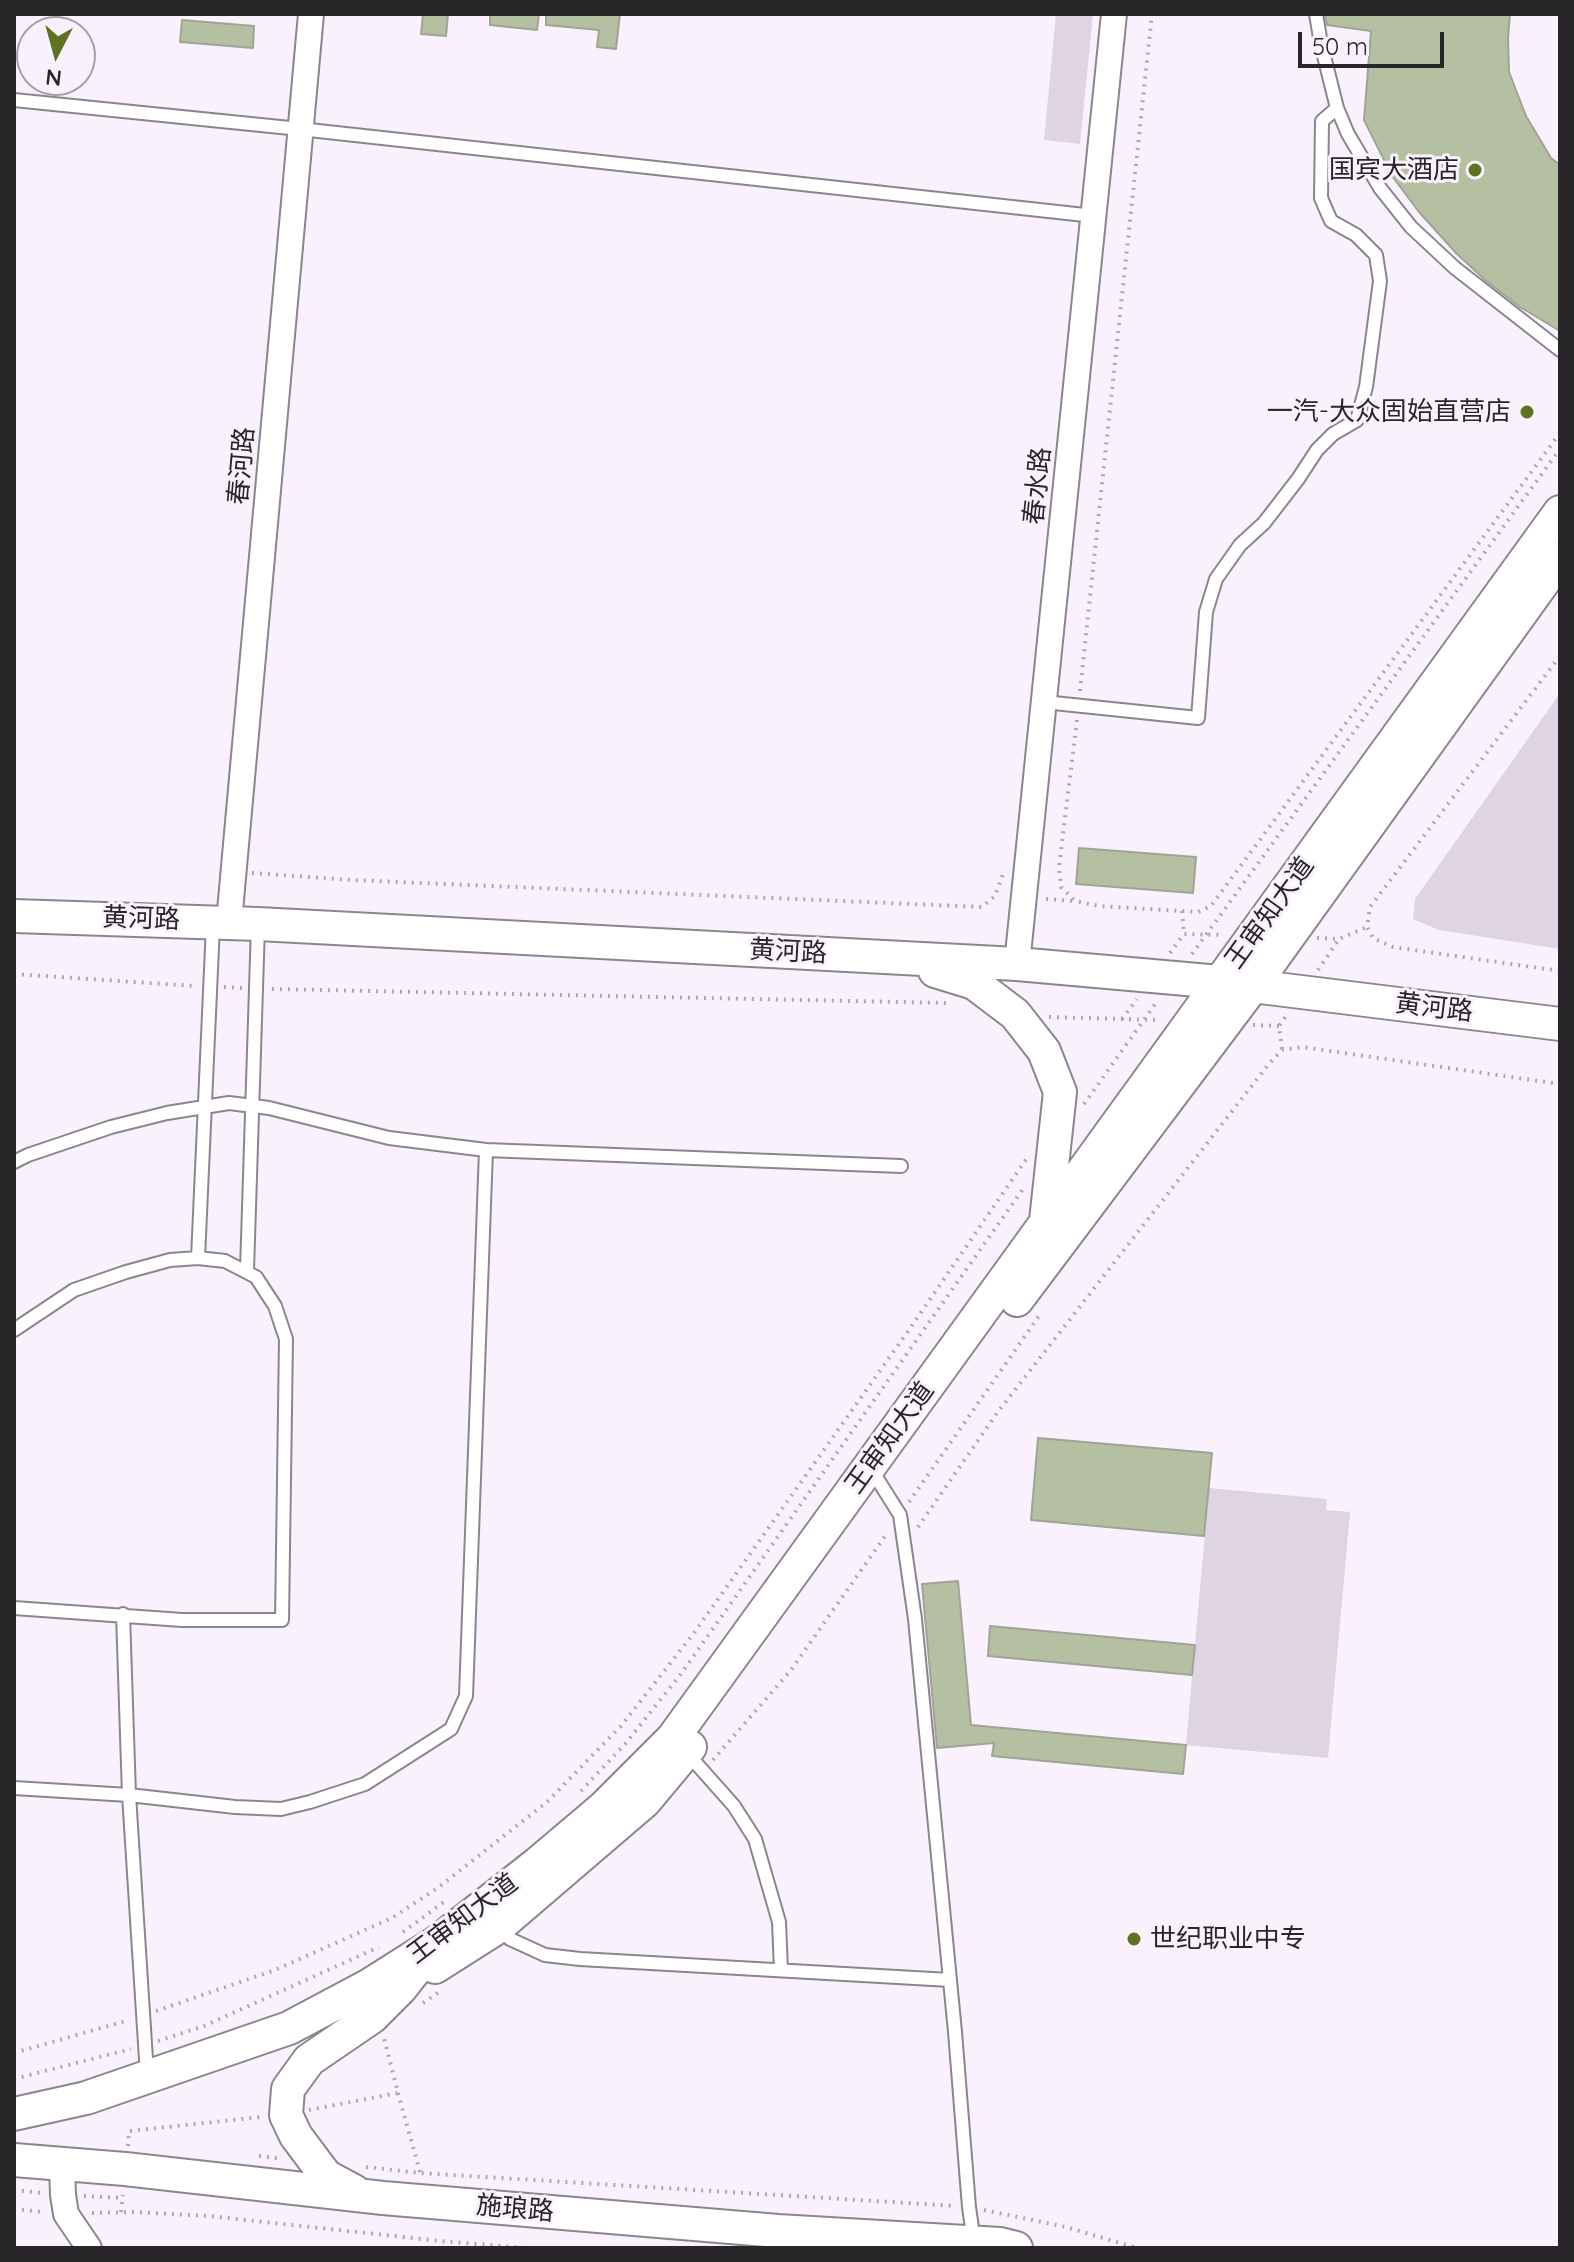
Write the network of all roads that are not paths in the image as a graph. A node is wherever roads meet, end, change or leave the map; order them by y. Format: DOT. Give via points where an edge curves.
graph roads {
  1 [pos="311,14"];
  2 [pos="1114,14"];
  3 [pos="1316,14"];
  4 [pos="14,100"];
  5 [pos="1337,108"];
  6 [pos="300,129"];
  7 [pos="1094,216"];
  8 [pos="1560,350"];
  9 [pos="1560,512"];
  10 [pos="1560,559"];
  11 [pos="1044,702"];
  12 [pos="14,916"];
  13 [pos="233,923"];
  14 [pos="886,957"];
  15 [pos="1017,964"];
  16 [pos="1220,982"];
  17 [pos="1253,986"];
  18 [pos="1208,1022"];
  19 [pos="1560,1024"];
  20 [pos="252,1105"];
  21 [pos="204,1106"];
  22 [pos="486,1150"];
  23 [pos="14,1162"];
  24 [pos="901,1166"];
  25 [pos="1045,1223"];
  26 [pos="198,1258"];
  27 [pos="247,1270"];
  28 [pos="14,1330"];
  29 [pos="875,1474"];
  30 [pos="14,1608"];
  31 [pos="123,1614"];
  32 [pos="680,1745"];
  33 [pos="14,1788"];
  34 [pos="129,1795"];
  35 [pos="489,1918"];
  36 [pos="436,1943"];
  37 [pos="781,1970"];
  38 [pos="950,1980"];
  39 [pos="401,1988"];
  40 [pos="148,2078"];
  41 [pos="14,2114"];
  42 [pos="14,2132"];
  43 [pos="14,2160"];
  44 [pos="62,2170"];
  45 [pos="14,2171"];
  46 [pos="363,2182"];
  47 [pos="974,2243"];
  48 [pos="89,2248"];
  49 [pos="938,2248"];
  50 [pos="1016,2248"];
  1 -- 6 [label="street, 春河路"];
  2 -- 7 [label="street, 春水路"];
  3 -- 5 [label="lane"];
  4 -- 6 [label="lane"];
  5 -- 8 [label="lane" via="1380,188 1411,227"];
  5 -- 11 [label="lane" via="1322,121 1321,198 1331,221 1376,255 1380,281 1357,420 1317,450 1216,579 1206,612 1198,718"];
  6 -- 7 [label="lane"];
  6 -- 13 [label="street, 春河路"];
  7 -- 11 [label="street, 春水路"];
  9 -- 16 [label="main road, 王审知大道"];
  10 -- 17 [label="main road"];
  11 -- 15 [label="street, 春水路"];
  12 -- 13 [label="main road, 黄河路"];
  13 -- 14 [label="main road, 黄河路"];
  13 -- 20 [label="lane" via="255,988"];
  13 -- 21 [label="lane" via="210,987"];
  14 -- 15 [label="main road, 黄河路"];
  14 -- 25 [label="main road" via="974,983 1015,1014 1044,1051 1060,1092"];
  15 -- 16 [label="main road, 黄河路"];
  16 -- 17 [label="main road, 黄河路"];
  16 -- 18 [label="main road, 王审知大道"];
  17 -- 18 [label="main road"];
  17 -- 19 [label="main road, 黄河路"];
  18 -- 25 [label="main road, 王审知大道"];
  18 -- 29 [label="main road"];
  20 -- 21 [label="lane"];
  20 -- 22 [label="lane" via="389,1138"];
  20 -- 27 [label="lane"];
  21 -- 23 [label="lane" via="111,1127"];
  21 -- 26 [label="lane"];
  22 -- 24 [label="lane"];
  22 -- 34 [label="lane" via="466,1696 451,1729 365,1784 281,1809"];
  25 -- 29 [label="main road, 王审知大道"];
  26 -- 27 [label="lane"];
  26 -- 28 [label="lane" via="170,1260 74,1290"];
  27 -- 31 [label="lane" via="275,1306 286,1339 282,1620"];
  29 -- 32 [label="main road, 王审知大道"];
  29 -- 38 [label="lane" via="900,1515 903,1533"];
  30 -- 31 [label="lane"];
  31 -- 34 [label="lane"];
  32 -- 35 [label="main road, 王审知大道" via="603,1808"];
  32 -- 37 [label="lane" via="734,1806 755,1839 779,1922"];
  33 -- 34 [label="lane"];
  34 -- 40 [label="lane"];
  35 -- 36 [label="main road, 王审知大道"];
  35 -- 37 [label="lane" via="510,1939 545,1955"];
  35 -- 39 [label="main road"];
  36 -- 39 [label="main road"];
  36 -- 40 [label="main road, 王审知大道" via="289,2028"];
  37 -- 38 [label="lane"];
  38 -- 47 [label="lane"];
  39 -- 42 [label="main road" via="370,2007 218,2073 36,2130"];
  39 -- 46 [label="main road" via="372,2017 309,2060 288,2089 286,2115 314,2162 326,2176"];
  40 -- 41 [label="main road, 王审知大道"];
  43 -- 44 [label="main road, 施琅路"];
  44 -- 45 [label="main road, 施琅路"];
  44 -- 46 [label="main road, 施琅路"];
  44 -- 48 [label="street" via="66,2214"];
  44 -- 49 [label="main road, 施琅路" via="682,2233"];
  46 -- 47 [label="main road, 施琅路" via="778,2231"];
  47 -- 50 [label="main road, 施琅路"];
}
